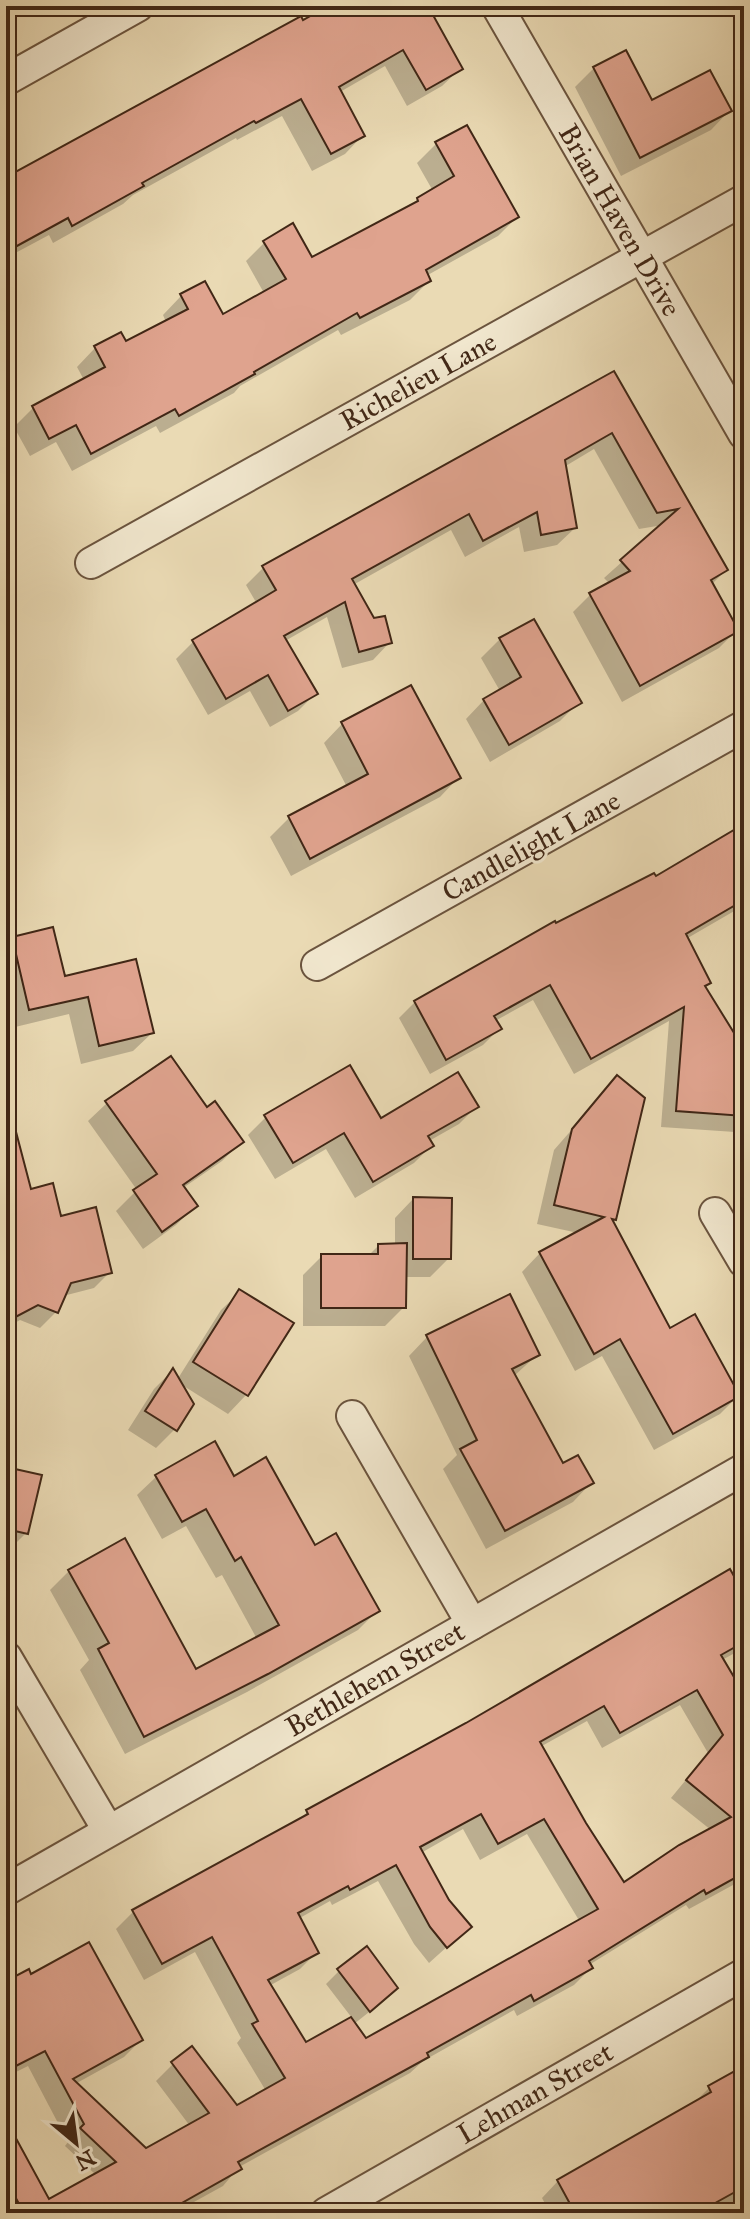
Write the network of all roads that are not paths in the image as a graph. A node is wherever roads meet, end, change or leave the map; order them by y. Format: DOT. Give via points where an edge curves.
graph roads {
  1 [pos="138,6"];
  2 [pos="497,6"];
  3 [pos="6,80"];
  4 [pos="744,200"];
  5 [pos="642,257"];
  6 [pos="744,434"];
  7 [pos="91,563"];
  8 [pos="744,726"];
  9 [pos="317,965"];
  10 [pos="715,1213"];
  11 [pos="744,1262"];
  12 [pos="352,1416"];
  13 [pos="744,1469"];
  14 [pos="472,1624"];
  15 [pos="6,1657"];
  16 [pos="108,1830"];
  17 [pos="6,1890"];
  18 [pos="744,1974"];
  19 [pos="326,2213"];
  1 -- 3 [label="street"];
  2 -- 5 [label="street, Brian Haven Drive"];
  4 -- 5 [label="street, Richelieu Lane"];
  5 -- 6 [label="street, Brian Haven Drive"];
  5 -- 7 [label="street, Richelieu Lane"];
  8 -- 9 [label="street, Candlelight Lane"];
  10 -- 11 [label="street"];
  12 -- 14 [label="street"];
  13 -- 14 [label="street, Bethlehem Street"];
  14 -- 16 [label="street, Bethlehem Street"];
  15 -- 16 [label="street"];
  16 -- 17 [label="street, Bethlehem Street"];
  18 -- 19 [label="street, Lehman Street"];
}
